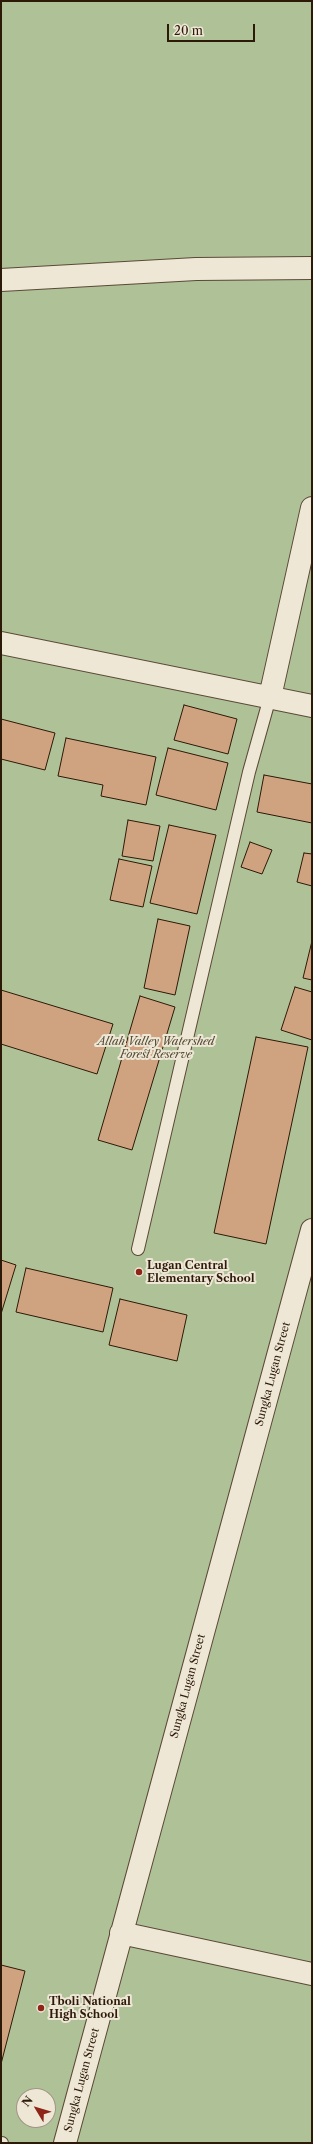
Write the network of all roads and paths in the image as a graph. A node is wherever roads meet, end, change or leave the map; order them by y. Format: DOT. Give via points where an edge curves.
graph roads {
  1 [pos="312,268"];
  2 [pos="1,280"];
  3 [pos="312,508"];
  4 [pos="1,643"];
  5 [pos="270,697"];
  6 [pos="312,706"];
  7 [pos="312,1230"];
  8 [pos="138,1249"];
  9 [pos="305,1282"];
  10 [pos="121,1933"];
  11 [pos="312,1974"];
  12 [pos="65,2143"];
  1 -- 2 [label="street" via="196,269"];
  3 -- 5 [label="street"];
  4 -- 5 [label="street"];
  5 -- 6 [label="street"];
  5 -- 8 [label="lane" via="249,772"];
  7 -- 9 [label="street, Sungka Lugan Street"];
  9 -- 10 [label="street, Sungka Lugan Street"];
  10 -- 11 [label="street"];
  10 -- 12 [label="street, Sungka Lugan Street"];
}
